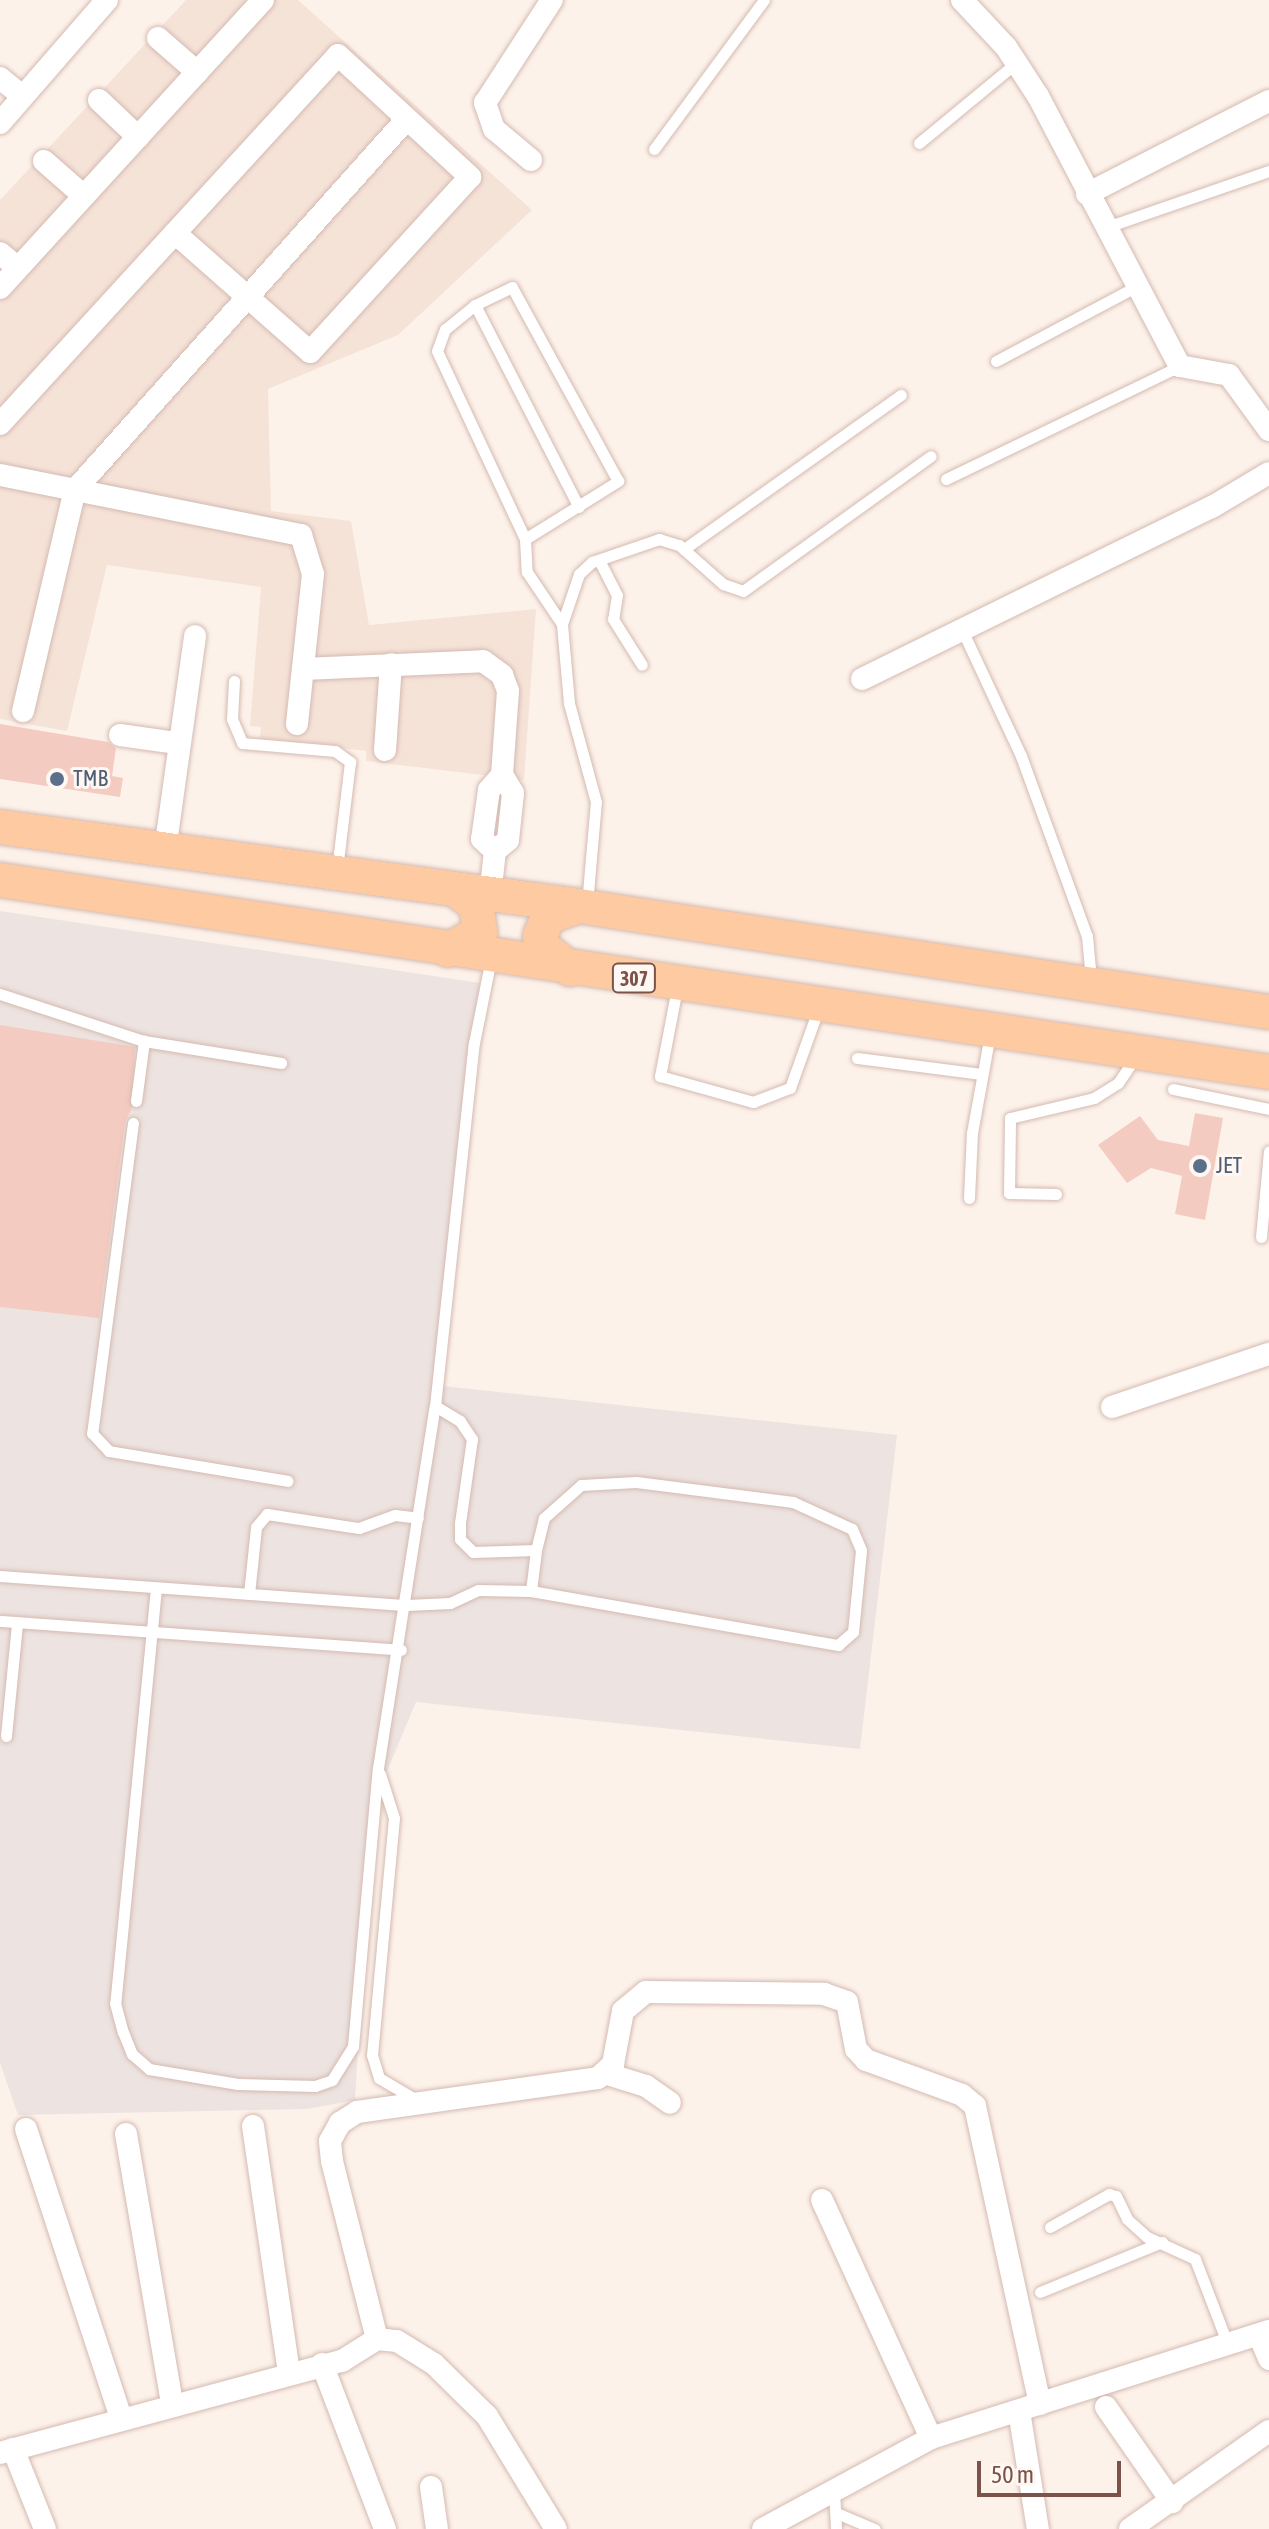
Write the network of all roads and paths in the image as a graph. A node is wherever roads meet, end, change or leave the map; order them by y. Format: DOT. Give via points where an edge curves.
graph roads {
  1 [pos="107,0"];
  2 [pos="552,0"];
  3 [pos="764,0"];
  4 [pos="962,0"];
  5 [pos="257,2"];
  6 [pos="158,38"];
  7 [pos="1016,63"];
  8 [pos="197,72"];
  9 [pos="0,78"];
  10 [pos="21,95"];
  11 [pos="99,100"];
  12 [pos="1269,101"];
  13 [pos="407,119"];
  14 [pos="0,123"];
  15 [pos="138,137"];
  16 [pos="919,143"];
  17 [pos="654,149"];
  18 [pos="531,160"];
  19 [pos="44,161"];
  20 [pos="1269,171"];
  21 [pos="1087,194"];
  22 [pos="84,196"];
  23 [pos="1104,228"];
  24 [pos="175,233"];
  25 [pos="0,253"];
  26 [pos="18,268"];
  27 [pos="1135,287"];
  28 [pos="0,288"];
  29 [pos="247,298"];
  30 [pos="475,305"];
  31 [pos="996,361"];
  32 [pos="1180,366"];
  33 [pos="901,395"];
  34 [pos="0,424"];
  35 [pos="1269,430"];
  36 [pos="931,456"];
  37 [pos="1269,473"];
  38 [pos="0,475"];
  39 [pos="946,479"];
  40 [pos="75,490"];
  41 [pos="579,507"];
  42 [pos="525,539"];
  43 [pos="684,549"];
  44 [pos="599,560"];
  45 [pos="562,624"];
  46 [pos="963,632"];
  47 [pos="195,636"];
  48 [pos="391,664"];
  49 [pos="642,665"];
  50 [pos="303,669"];
  51 [pos="862,679"];
  52 [pos="234,681"];
  53 [pos="23,711"];
  54 [pos="297,724"];
  55 [pos="120,735"];
  56 [pos="177,743"];
  57 [pos="385,750"];
  58 [pos="0,827"];
  59 [pos="165,850"];
  60 [pos="337,875"];
  61 [pos="0,880"];
  62 [pos="474,894"];
  63 [pos="583,907"];
  64 [pos="448,950"];
  65 [pos="491,958"];
  66 [pos="570,969"];
  67 [pos="1091,984"];
  68 [pos="677,985"];
  69 [pos="0,994"];
  70 [pos="820,1005"];
  71 [pos="1269,1012"];
  72 [pos="991,1030"];
  73 [pos="144,1041"];
  74 [pos="1140,1051"];
  75 [pos="857,1058"];
  76 [pos="281,1063"];
  77 [pos="1269,1072"];
  78 [pos="982,1074"];
  79 [pos="1173,1089"];
  80 [pos="136,1101"];
  81 [pos="1269,1109"];
  82 [pos="133,1123"];
  83 [pos="1269,1151"];
  84 [pos="1056,1194"];
  85 [pos="969,1198"];
  86 [pos="1261,1237"];
  87 [pos="1269,1354"];
  88 [pos="435,1406"];
  89 [pos="1112,1407"];
  90 [pos="288,1481"];
  91 [pos="418,1518"];
  92 [pos="536,1550"];
  93 [pos="0,1576"];
  94 [pos="156,1588"];
  95 [pos="531,1591"];
  96 [pos="249,1594"];
  97 [pos="407,1605"];
  98 [pos="0,1621"];
  99 [pos="17,1623"];
  100 [pos="148,1635"];
  101 [pos="401,1650"];
  102 [pos="6,1736"];
  103 [pos="378,1768"];
  104 [pos="604,2073"];
  105 [pos="670,2103"];
  106 [pos="422,2104"];
  107 [pos="253,2126"];
  108 [pos="26,2129"];
  109 [pos="126,2134"];
  110 [pos="822,2200"];
  111 [pos="1050,2227"];
  112 [pos="1163,2242"];
  113 [pos="1040,2292"];
  114 [pos="1264,2333"];
  115 [pos="377,2339"];
  116 [pos="1228,2345"];
  117 [pos="1269,2359"];
  118 [pos="322,2364"];
  119 [pos="289,2373"];
  120 [pos="172,2404"];
  121 [pos="1029,2407"];
  122 [pos="1106,2407"];
  123 [pos="121,2418"];
  124 [pos="1269,2431"];
  125 [pos="931,2438"];
  126 [pos="7,2451"];
  127 [pos="431,2487"];
  128 [pos="834,2488"];
  129 [pos="1172,2502"];
  130 [pos="839,2514"];
  131 [pos="1144,2526"];
  132 [pos="45,2529"];
  133 [pos="385,2529"];
  134 [pos="437,2529"];
  135 [pos="554,2529"];
  136 [pos="763,2529"];
  137 [pos="836,2529"];
  138 [pos="875,2529"];
  139 [pos="1038,2529"];
  1 -- 10 [label="street"];
  2 -- 18 [label="street" via="485,103 494,129"];
  3 -- 17 [label="lane"];
  4 -- 7 [label="street"];
  5 -- 8 [label="street"];
  6 -- 8 [label="street"];
  7 -- 16 [label="lane"];
  7 -- 21 [label="street"];
  8 -- 15 [label="street"];
  9 -- 10 [label="street"];
  10 -- 14 [label="street"];
  11 -- 15 [label="street"];
  12 -- 21 [label="street"];
  13 -- 24 [label="street" via="338,55"];
  13 -- 29 [label="street"];
  13 -- 29 [label="street" via="470,177 310,352"];
  15 -- 22 [label="street"];
  19 -- 22 [label="street"];
  20 -- 23 [label="lane"];
  21 -- 23 [label="street"];
  22 -- 26 [label="street"];
  23 -- 27 [label="street"];
  24 -- 29 [label="street"];
  24 -- 34 [label="street"];
  25 -- 26 [label="street"];
  26 -- 28 [label="street"];
  27 -- 31 [label="lane"];
  27 -- 32 [label="street"];
  29 -- 40 [label="street"];
  30 -- 41 [label="lane"];
  30 -- 41 [label="lane" via="503,289 520,290 615,470 618,481 611,489"];
  30 -- 42 [label="lane" via="445,329 437,351"];
  32 -- 35 [label="street" via="1229,375"];
  32 -- 39 [label="lane"];
  33 -- 43 [label="lane"];
  36 -- 43 [label="lane" via="743,591 723,584"];
  37 -- 46 [label="street"];
  38 -- 40 [label="street"];
  40 -- 50 [label="street" via="301,535 313,574"];
  40 -- 53 [label="street"];
  41 -- 42 [label="lane"];
  42 -- 45 [label="lane" via="527,572"];
  43 -- 44 [label="lane" via="659,539"];
  44 -- 45 [label="lane" via="579,574"];
  44 -- 49 [label="lane" via="617,595 613,619"];
  45 -- 63 [label="lane" via="569,703 596,802"];
  46 -- 51 [label="street"];
  46 -- 67 [label="lane" via="1021,756 1087,936"];
  47 -- 56 [label="street"];
  48 -- 50 [label="street"];
  48 -- 57 [label="street"];
  48 -- 62 [label="street" via="473,660 502,675 508,691 502,775 489,790 482,839 495,851"];
  50 -- 54 [label="street"];
  52 -- 60 [label="lane" via="232,719 242,743 335,751 350,762"];
  55 -- 56 [label="street"];
  56 -- 59 [label="street"];
  58 -- 59 [label="main road"];
  59 -- 60 [label="main road"];
  60 -- 62 [label="main road"];
  61 -- 64 [label="main road, 307"];
  62 -- 63 [label="main road"];
  62 -- 64 [label="main road" via="480,932"];
  63 -- 66 [label="main road" via="548,917 540,936 543,947"];
  63 -- 67 [label="main road"];
  64 -- 65 [label="main road, 307"];
  65 -- 66 [label="main road, 307"];
  65 -- 88 [label="lane" via="474,1043"];
  66 -- 68 [label="main road, 307"];
  67 -- 71 [label="main road"];
  68 -- 70 [label="main road, 307"];
  68 -- 70 [label="lane" via="660,1076 753,1102 790,1088"];
  69 -- 73 [label="lane"];
  70 -- 72 [label="main road, 307"];
  72 -- 74 [label="main road, 307"];
  72 -- 78 [label="lane"];
  73 -- 76 [label="lane"];
  73 -- 80 [label="lane"];
  74 -- 77 [label="main road, 307"];
  74 -- 84 [label="lane" via="1118,1083 1094,1098 1010,1118 1009,1193"];
  75 -- 78 [label="lane"];
  78 -- 85 [label="lane"];
  79 -- 81 [label="lane"];
  82 -- 90 [label="lane" via="92,1433 109,1451"];
  83 -- 86 [label="lane"];
  87 -- 89 [label="street"];
  88 -- 91 [label="lane"];
  88 -- 92 [label="lane" via="460,1421 472,1439 460,1539 473,1552"];
  91 -- 96 [label="lane" via="395,1515 359,1528 267,1514 256,1527"];
  91 -- 97 [label="lane"];
  92 -- 95 [label="lane"];
  92 -- 95 [label="lane" via="544,1518 581,1485 636,1482 793,1502 852,1529 861,1550 853,1632 838,1645"];
  93 -- 94 [label="lane"];
  94 -- 96 [label="lane"];
  94 -- 100 [label="lane"];
  95 -- 97 [label="lane" via="478,1590 450,1603"];
  96 -- 97 [label="lane"];
  97 -- 101 [label="lane"];
  98 -- 99 [label="lane"];
  99 -- 100 [label="lane"];
  99 -- 102 [label="lane"];
  100 -- 101 [label="lane"];
  100 -- 103 [label="lane" via="115,2003 132,2054 149,2069 238,2084 315,2086 332,2080 346,2063 353,2046"];
  101 -- 103 [label="lane"];
  103 -- 106 [label="lane" via="394,1818 372,2055 379,2078"];
  104 -- 105 [label="street" via="646,2086"];
  104 -- 106 [label="street" via="580,2083"];
  104 -- 121 [label="street" via="618,2049 623,2011 646,1992 824,1994 847,2002 856,2049 866,2060 962,2095 975,2106"];
  106 -- 115 [label="street" via="357,2112 340,2123 330,2141"];
  107 -- 119 [label="street"];
  108 -- 123 [label="street"];
  109 -- 120 [label="street"];
  110 -- 125 [label="street"];
  111 -- 112 [label="lane" via="1109,2194 1138,2229"];
  112 -- 113 [label="lane"];
  112 -- 116 [label="lane" via="1195,2259"];
  114 -- 116 [label="street"];
  114 -- 117 [label="street"];
  115 -- 118 [label="street" via="342,2361"];
  115 -- 135 [label="street" via="418,2351 487,2416"];
  116 -- 121 [label="street"];
  118 -- 119 [label="street"];
  118 -- 133 [label="street"];
  119 -- 120 [label="street"];
  120 -- 123 [label="street"];
  121 -- 125 [label="street"];
  121 -- 139 [label="street"];
  122 -- 129 [label="street"];
  123 -- 126 [label="street"];
  124 -- 129 [label="street"];
  125 -- 128 [label="street"];
  126 -- 132 [label="street"];
  127 -- 134 [label="street"];
  128 -- 130 [label="lane"];
  128 -- 136 [label="street"];
  129 -- 131 [label="street"];
  130 -- 137 [label="lane"];
  130 -- 138 [label="lane"];
}
